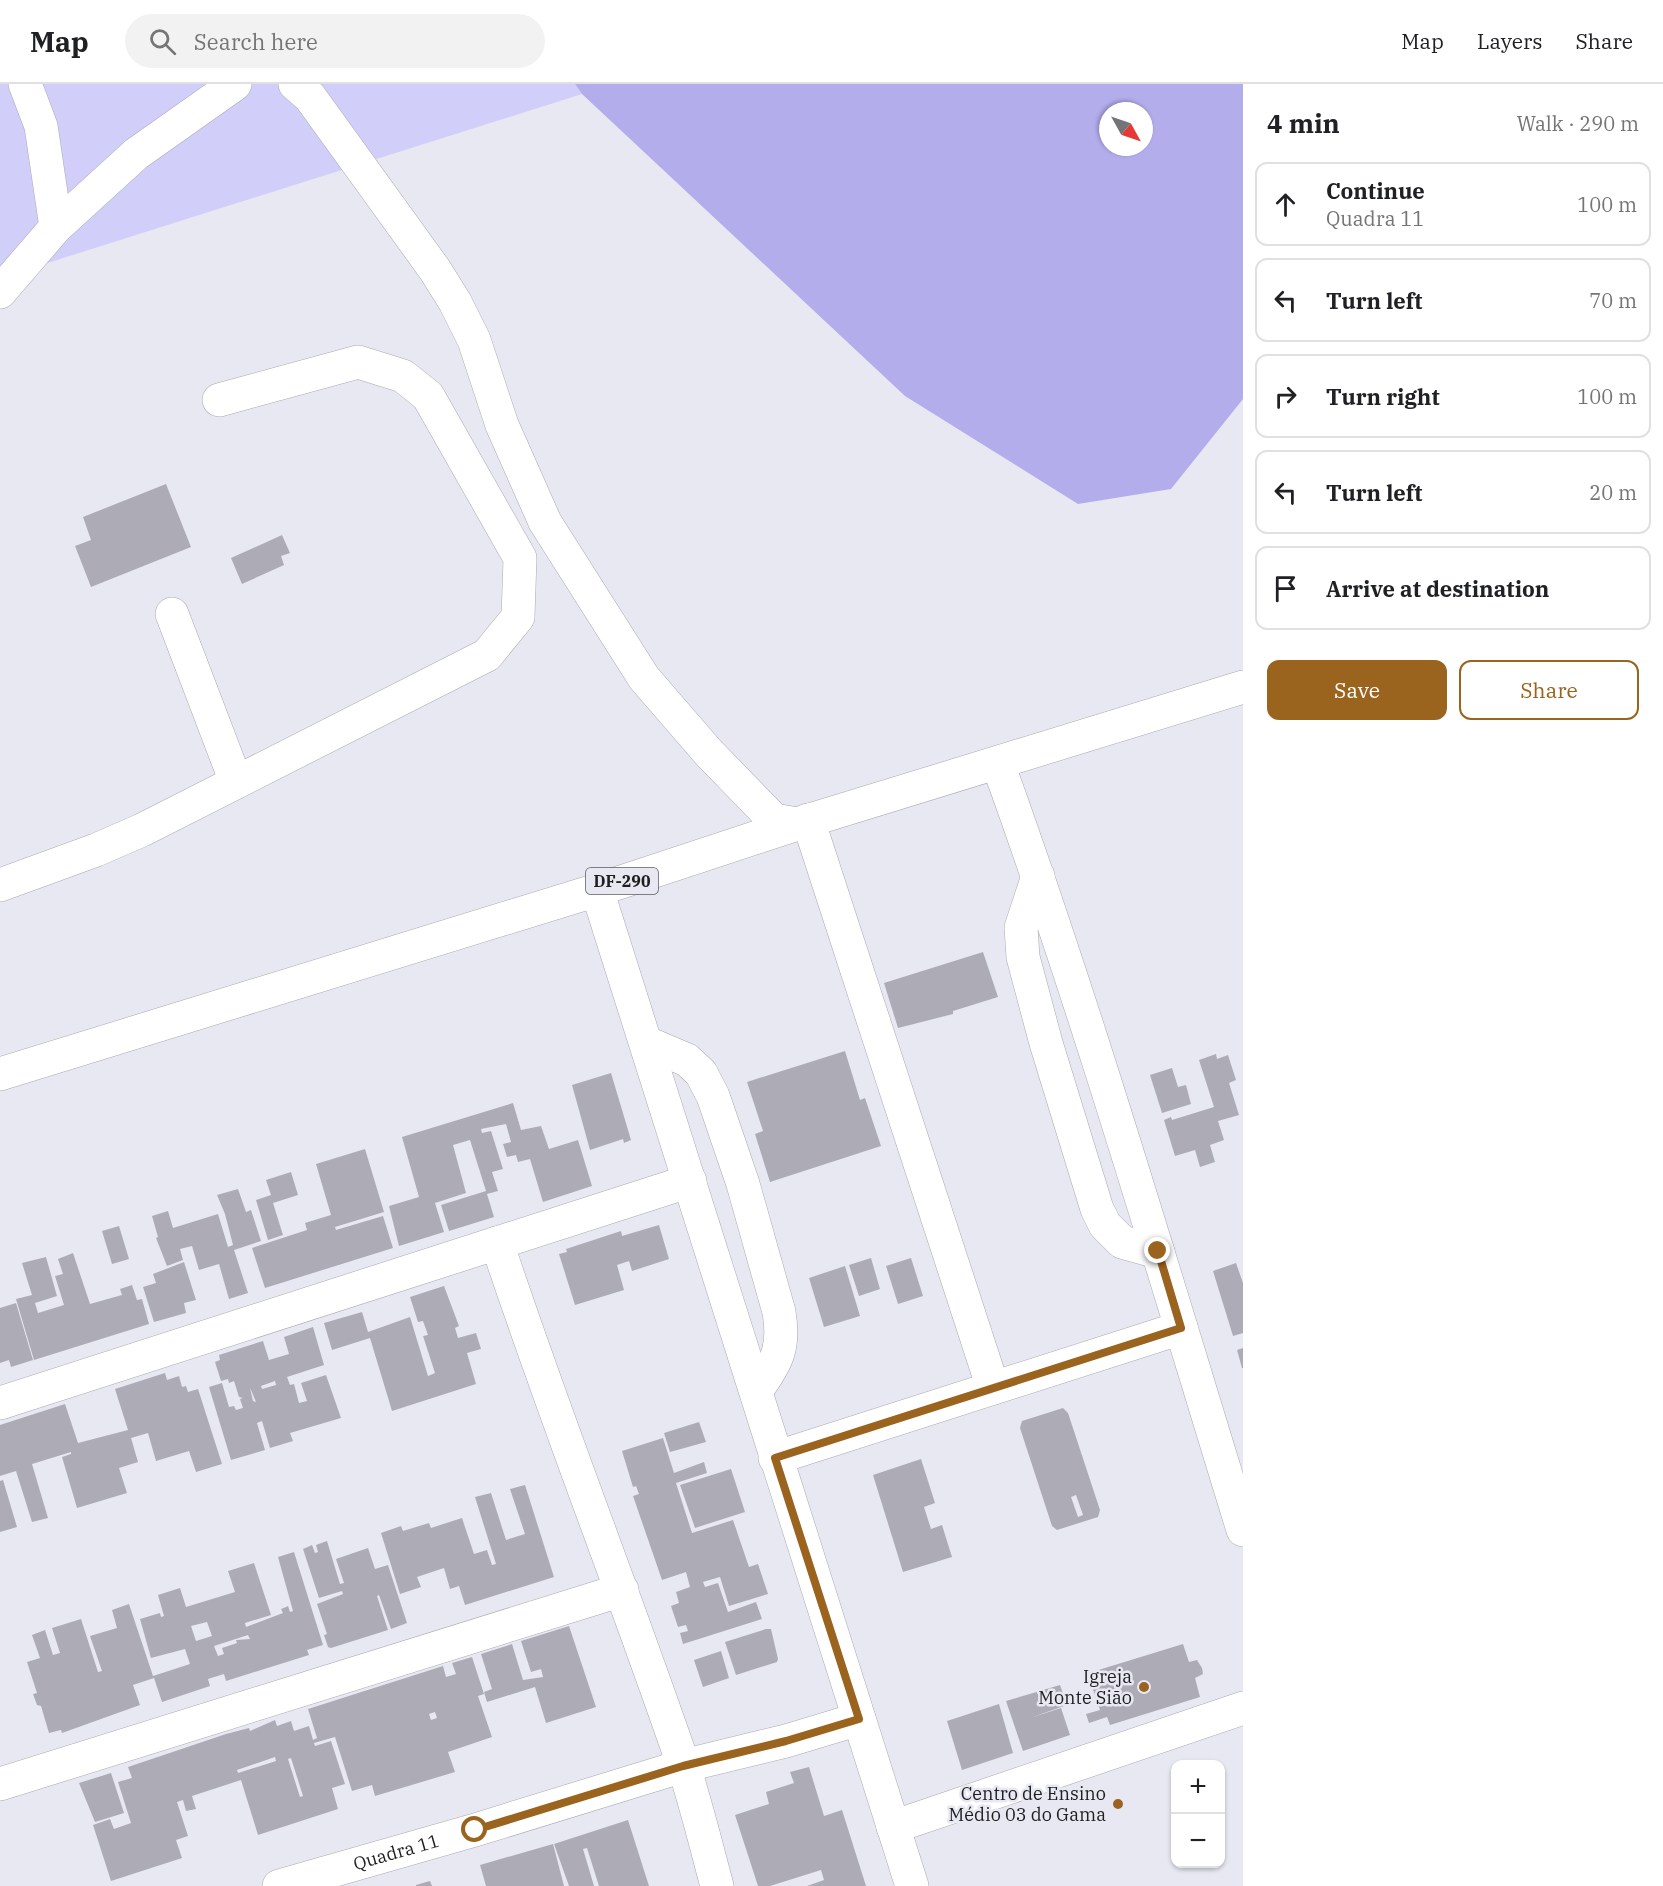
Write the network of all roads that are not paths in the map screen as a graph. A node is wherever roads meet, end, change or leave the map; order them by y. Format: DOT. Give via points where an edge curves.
graph roads {
  1 [pos="25,84"];
  2 [pos="49,84"];
  3 [pos="235,84"];
  4 [pos="295,84"];
  5 [pos="41,126"];
  6 [pos="57,227"];
  7 [pos="0,292"];
  8 [pos="219,400"];
  9 [pos="172,614"];
  10 [pos="1243,687"];
  11 [pos="998,764"];
  12 [pos="236,782"];
  13 [pos="803,822"];
  14 [pos="1038,876"];
  15 [pos="0,885"];
  16 [pos="597,890"];
  17 [pos="647,1043"];
  18 [pos="0,1074"];
  19 [pos="690,1181"];
  20 [pos="496,1243"];
  21 [pos="1158,1251"];
  22 [pos="1181,1328"];
  23 [pos="993,1388"];
  24 [pos="756,1391"];
  25 [pos="0,1403"];
  26 [pos="775,1458"];
  27 [pos="1243,1530"];
  28 [pos="622,1590"];
  29 [pos="1243,1708"];
  30 [pos="859,1719"];
  31 [pos="683,1766"];
  32 [pos="0,1784"];
  33 [pos="893,1827"];
  34 [pos="279,1886"];
  35 [pos="717,1886"];
  36 [pos="912,1886"];
  1 -- 5 [label="main road"];
  2 -- 5 [label="main road"];
  3 -- 6 [label="main road" via="136,154"];
  4 -- 13 [label="main road" via="310,97 455,302 474,340 502,425 545,522 644,678 774,820"];
  5 -- 6 [label="main road"];
  6 -- 7 [label="main road"];
  8 -- 12 [label="main road" via="358,362 403,376 429,396 520,558 518,617 487,655"];
  9 -- 12 [label="main road"];
  10 -- 11 [label="main road, DF-290"];
  11 -- 13 [label="main road, DF-290"];
  11 -- 14 [label="main road"];
  12 -- 15 [label="main road" via="142,831"];
  13 -- 16 [label="main road, DF-290"];
  13 -- 23 [label="main road"];
  14 -- 21 [label="main road"];
  14 -- 21 [label="main road" via="1021,928 1023,957 1088,1185 1105,1225 1122,1242"];
  16 -- 17 [label="main road"];
  16 -- 18 [label="main road, DF-290"];
  17 -- 19 [label="main road"];
  17 -- 24 [label="main road" via="687,1060 701,1073 713,1095 743,1184 783,1333 780,1352"];
  19 -- 20 [label="main road"];
  19 -- 24 [label="main road"];
  20 -- 25 [label="main road"];
  20 -- 28 [label="main road" via="575,1471"];
  21 -- 22 [label="main road"];
  22 -- 23 [label="main road"];
  22 -- 27 [label="main road"];
  23 -- 26 [label="main road"];
  24 -- 26 [label="main road"];
  26 -- 30 [label="main road"];
  28 -- 31 [label="main road"];
  28 -- 32 [label="main road"];
  29 -- 33 [label="main road"];
  30 -- 31 [label="main road, Quadra 11"];
  30 -- 33 [label="main road"];
  31 -- 34 [label="main road, Quadra 11"];
  31 -- 35 [label="main road"];
  33 -- 36 [label="main road"];
}
